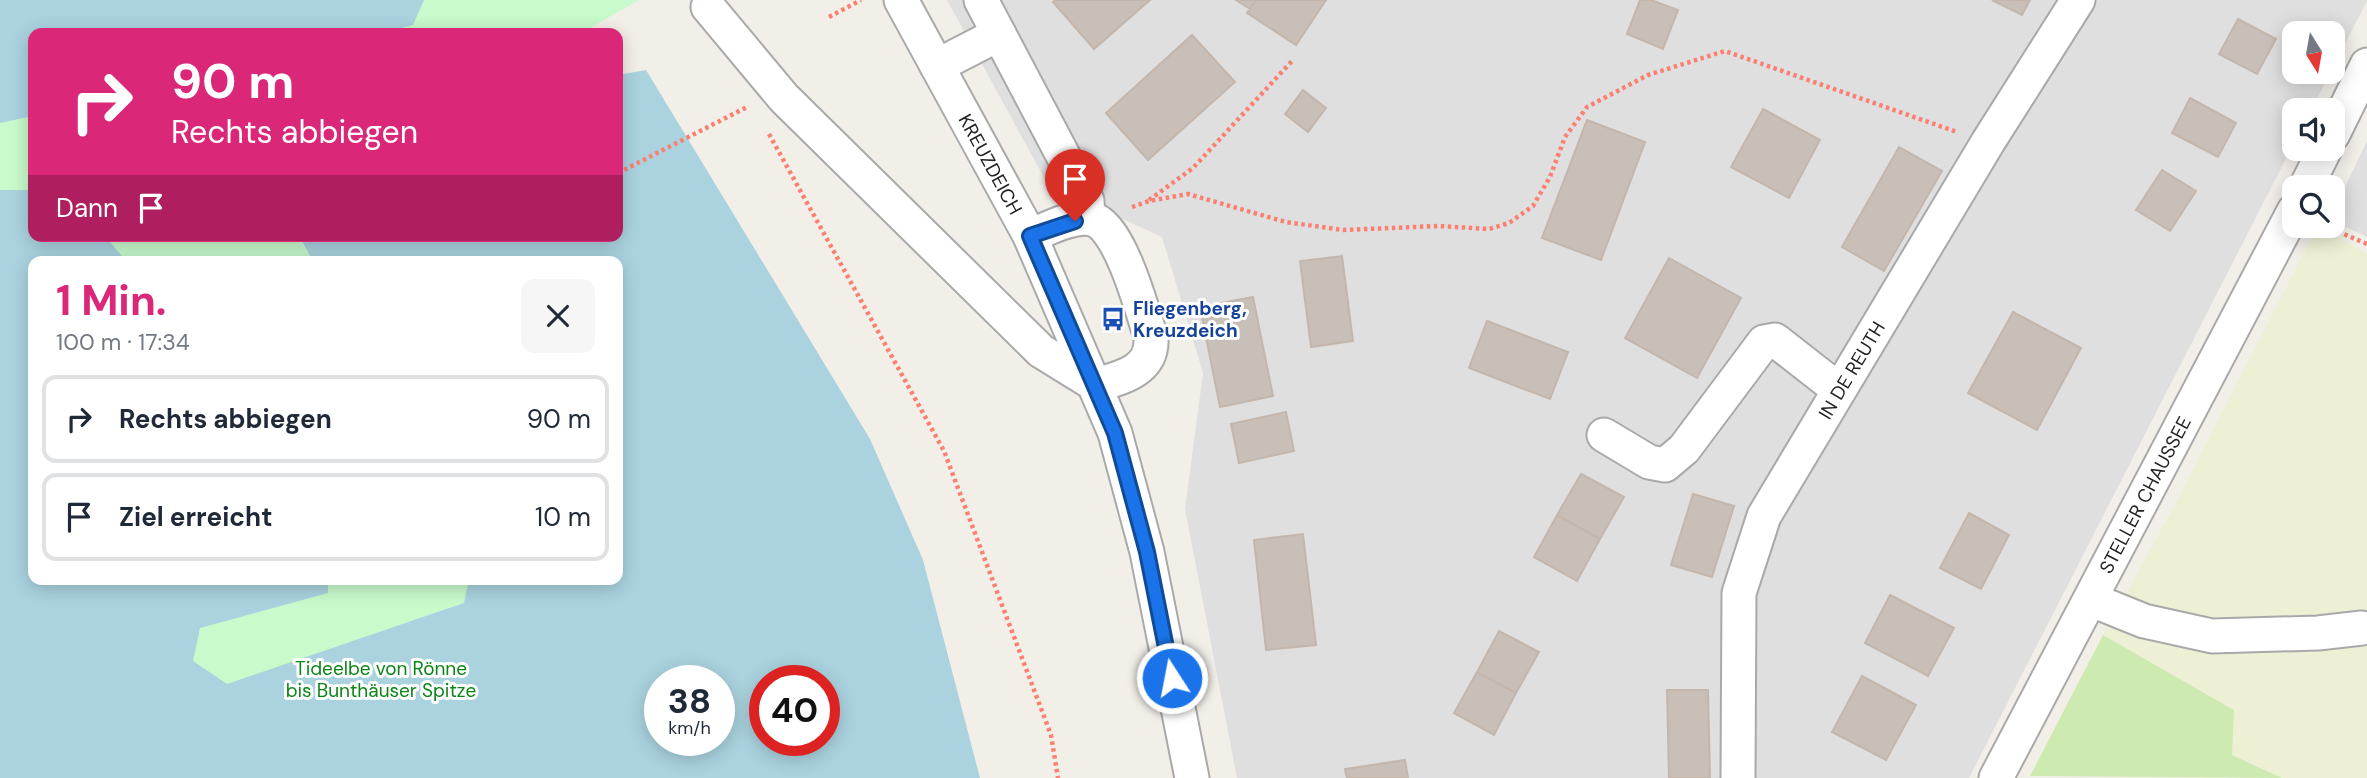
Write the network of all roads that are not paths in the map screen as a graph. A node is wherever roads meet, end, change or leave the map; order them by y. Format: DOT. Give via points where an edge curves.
graph roads {
  1 [pos="901,0"];
  2 [pos="2078,0"];
  3 [pos="708,7"];
  4 [pos="995,13"];
  5 [pos="2367,65"];
  6 [pos="937,66"];
  7 [pos="2345,110"];
  8 [pos="1093,219"];
  9 [pos="2282,234"];
  10 [pos="1030,236"];
  11 [pos="1096,385"];
  12 [pos="1839,390"];
  13 [pos="1604,435"];
  14 [pos="2092,600"];
  15 [pos="2362,628"];
  16 [pos="1192,778"];
  17 [pos="1738,778"];
  18 [pos="1996,778"];
  1 -- 6 [label="street, KREUZDEICH"];
  2 -- 12 [label="street, IN DE REUTH"];
  3 -- 11 [label="street" via="784,99 1041,351"];
  4 -- 6 [label="street"];
  4 -- 8 [label="street"];
  5 -- 7 [label="street"];
  6 -- 10 [label="street, KREUZDEICH"];
  8 -- 10 [label="street" via="1061,224"];
  8 -- 11 [label="street" via="1111,235 1132,280 1152,346 1147,359 1131,375"];
  9 -- 14 [label="street, STELLER CHAUSSEE"];
  10 -- 11 [label="street, KREUZDEICH"];
  11 -- 16 [label="street, KREUZDEICH" via="1115,433 1147,552"];
  12 -- 13 [label="street" via="1776,340 1764,342 1684,449 1665,465 1649,463"];
  12 -- 17 [label="street, IN DE REUTH" via="1764,516 1739,593"];
  14 -- 15 [label="street" via="2144,621 2211,636"];
  14 -- 18 [label="street, STELLER CHAUSSEE"];
}
